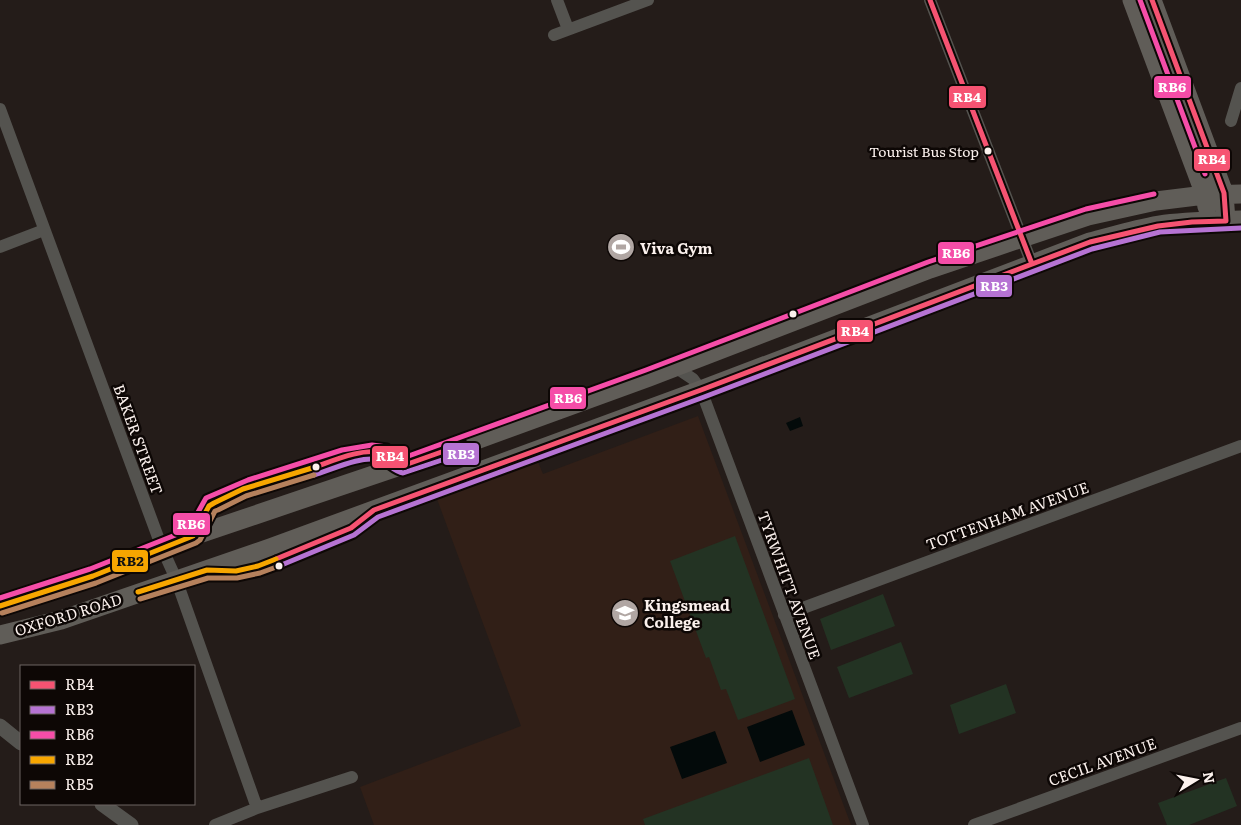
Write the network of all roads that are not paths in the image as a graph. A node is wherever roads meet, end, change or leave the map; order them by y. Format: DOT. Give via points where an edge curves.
graph roads {
  1 [pos="557,0"];
  2 [pos="648,0"];
  3 [pos="930,0"];
  4 [pos="1132,0"];
  5 [pos="1152,0"];
  6 [pos="568,29"];
  7 [pos="554,35"];
  8 [pos="1241,88"];
  9 [pos="0,109"];
  10 [pos="1231,121"];
  11 [pos="1233,194"];
  12 [pos="1205,195"];
  13 [pos="1226,220"];
  14 [pos="44,230"];
  15 [pos="1022,238"];
  16 [pos="0,247"];
  17 [pos="1032,264"];
  18 [pos="675,367"];
  19 [pos="701,390"];
  20 [pos="1241,446"];
  21 [pos="162,548"];
  22 [pos="176,579"];
  23 [pos="0,606"];
  24 [pos="784,615"];
  25 [pos="0,635"];
  26 [pos="0,726"];
  27 [pos="1241,728"];
  28 [pos="20,742"];
  29 [pos="352,777"];
  30 [pos="103,805"];
  31 [pos="257,808"];
  32 [pos="131,825"];
  33 [pos="215,825"];
  34 [pos="862,825"];
  35 [pos="974,825"];
  1 -- 6 [label="street"];
  2 -- 6 [label="street"];
  3 -- 15 [label="street"];
  4 -- 12 [label="main road"];
  5 -- 11 [label="main road"];
  6 -- 7 [label="street"];
  8 -- 10 [label="street"];
  9 -- 14 [label="street, BAKER STREET"];
  11 -- 12 [label="main road, OXFORD ROAD"];
  11 -- 13 [label="main road"];
  12 -- 13 [label="main road"];
  12 -- 15 [label="main road, OXFORD ROAD" via="1156,201 1088,216"];
  13 -- 17 [label="main road, OXFORD ROAD" via="1159,225 1129,231"];
  14 -- 16 [label="street"];
  14 -- 21 [label="street, BAKER STREET"];
  15 -- 17 [label="street"];
  15 -- 18 [label="main road, OXFORD ROAD" via="930,269"];
  17 -- 19 [label="main road, OXFORD ROAD"];
  18 -- 19 [label="street, TYRWHITT AVENUE" via="693,379"];
  18 -- 21 [label="main road, OXFORD ROAD" via="465,444"];
  19 -- 22 [label="main road, OXFORD ROAD" via="279,545"];
  19 -- 24 [label="street, TYRWHITT AVENUE"];
  20 -- 24 [label="street, TOTTENHAM AVENUE"];
  21 -- 22 [label="street, BAKER STREET"];
  21 -- 23 [label="main road, OXFORD ROAD" via="84,579"];
  22 -- 25 [label="main road, OXFORD ROAD" via="61,620"];
  22 -- 31 [label="street, BAKER STREET"];
  24 -- 34 [label="street, TYRWHITT AVENUE"];
  26 -- 28 [label="street"];
  27 -- 35 [label="street, CECIL AVENUE"];
  29 -- 31 [label="street"];
  30 -- 32 [label="street"];
  31 -- 33 [label="street"];
}
